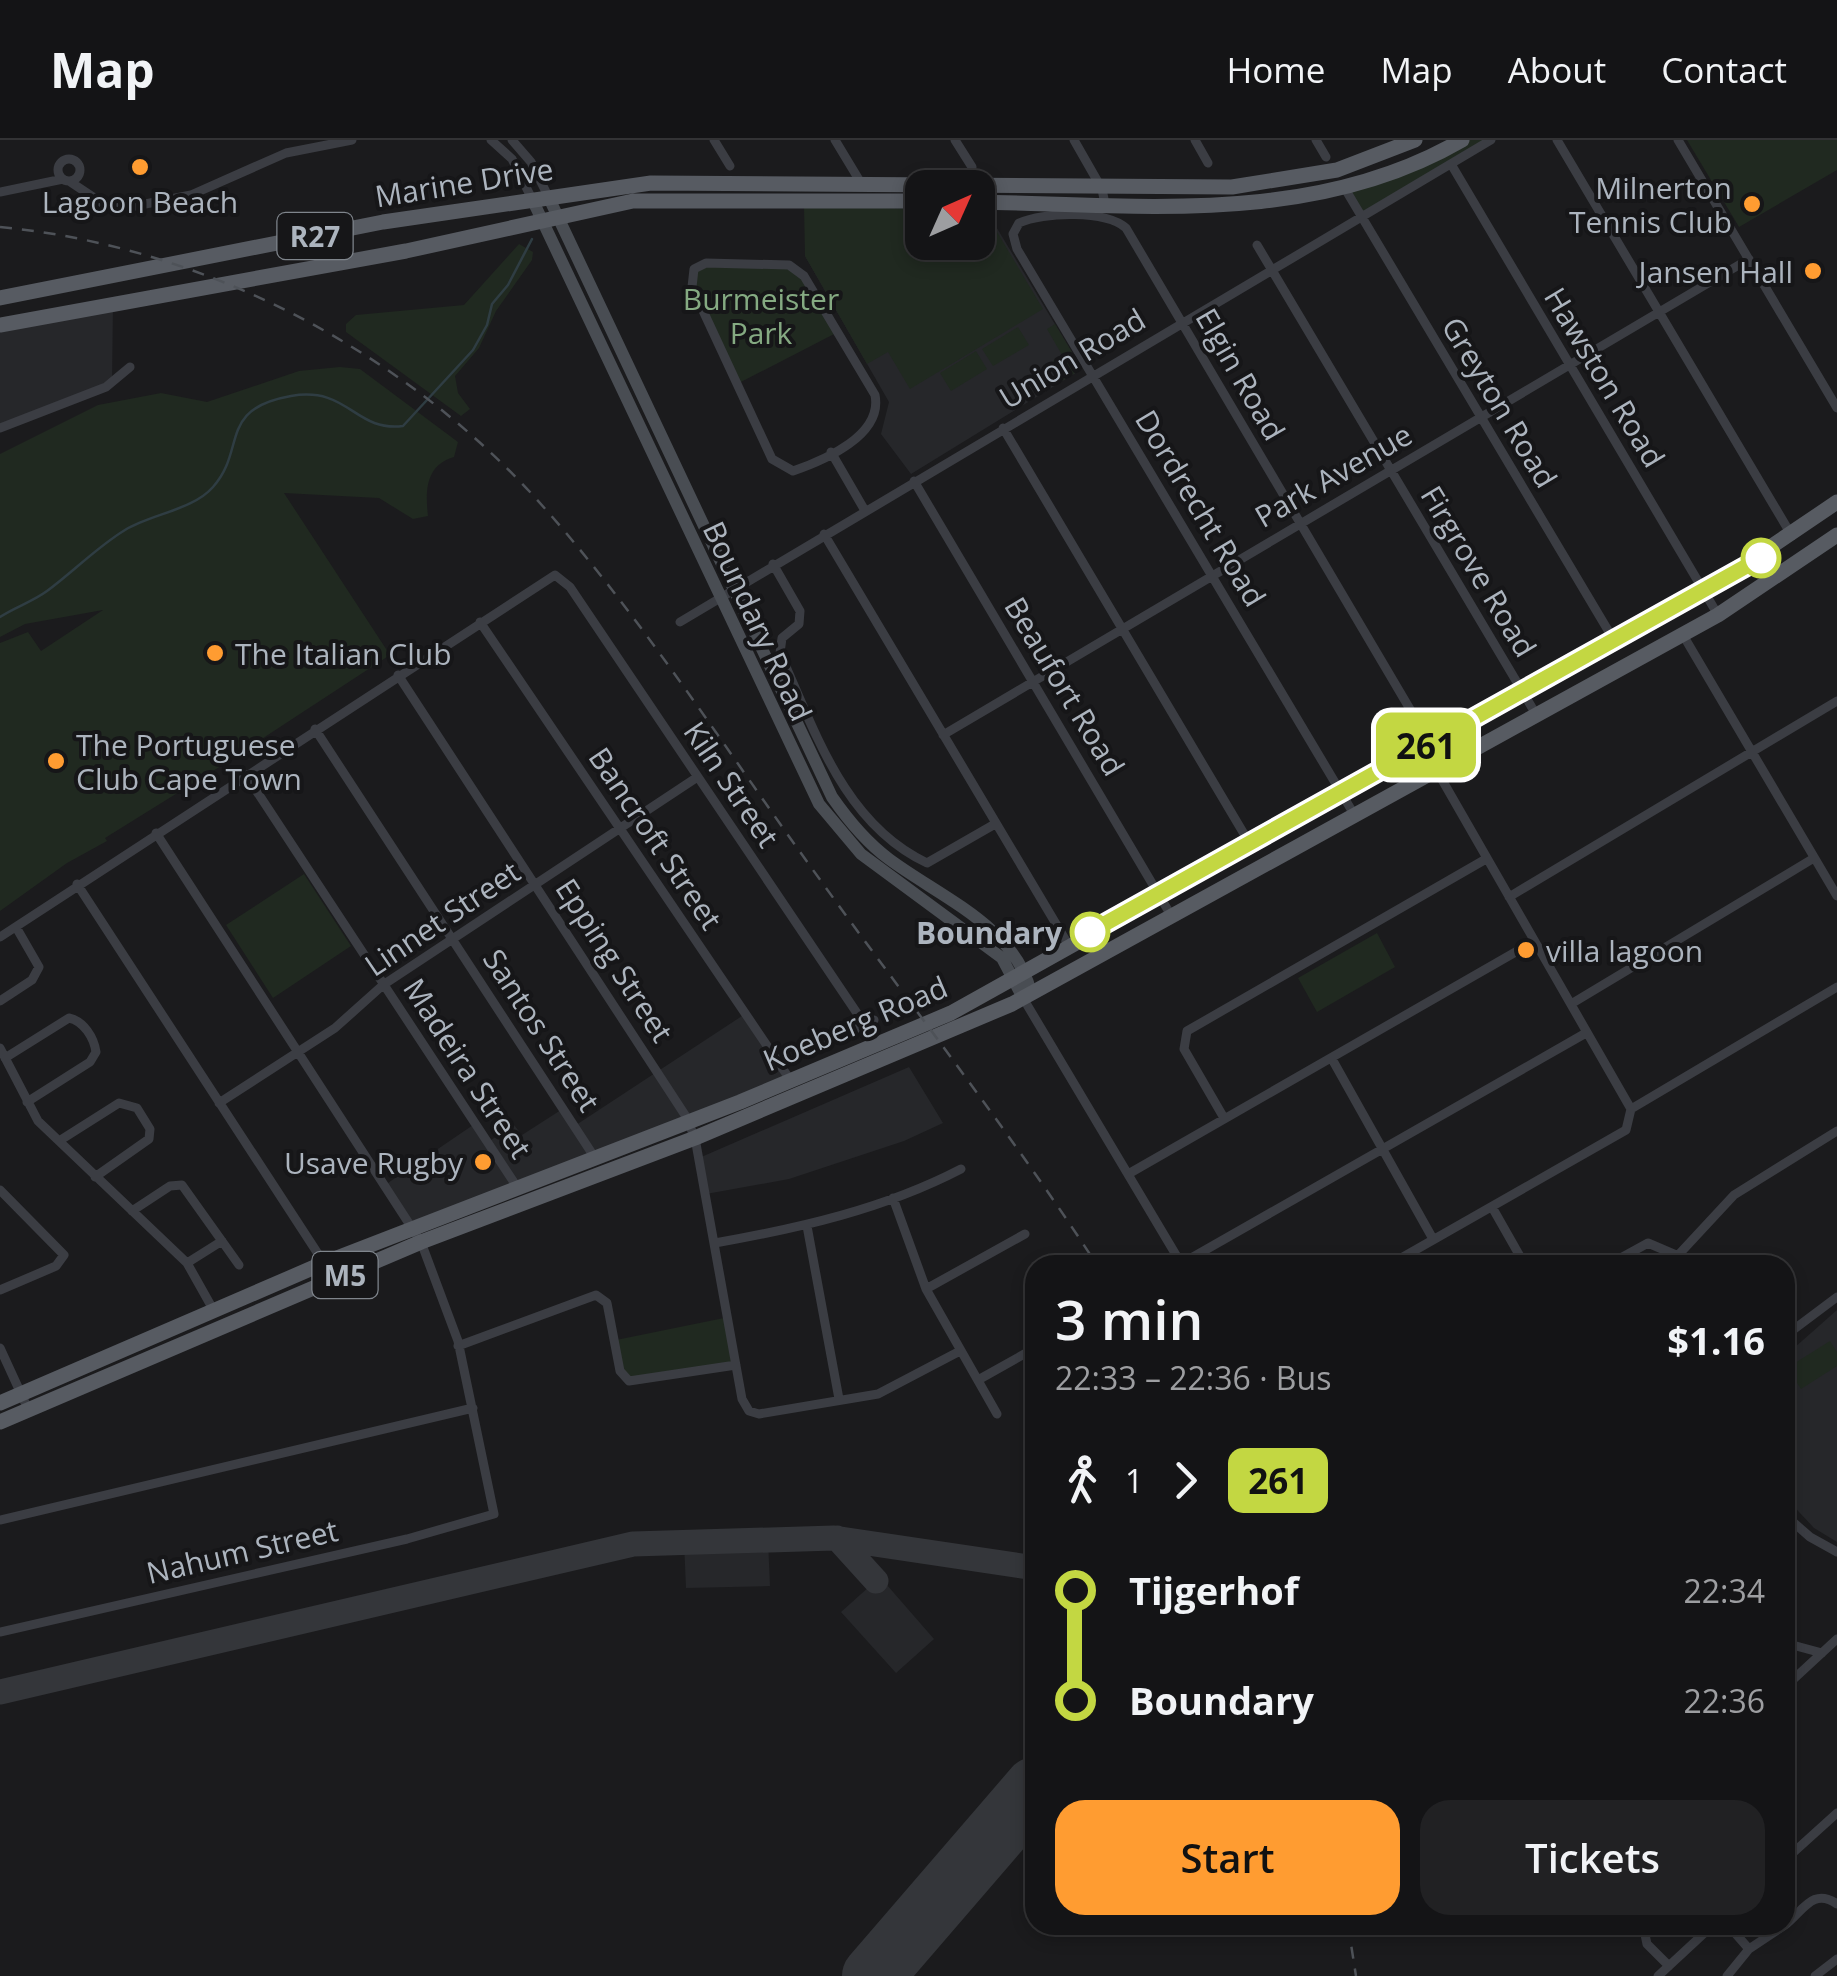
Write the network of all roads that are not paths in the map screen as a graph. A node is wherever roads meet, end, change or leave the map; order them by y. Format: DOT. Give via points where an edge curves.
graph roads {
  1 [pos="352,140"];
  2 [pos="492,140"];
  3 [pos="512,140"];
  4 [pos="714,140"];
  5 [pos="836,140"];
  6 [pos="955,140"];
  7 [pos="1074,140"];
  8 [pos="1194,140"];
  9 [pos="1316,140"];
  10 [pos="1415,140"];
  11 [pos="1462,140"];
  12 [pos="1492,140"];
  13 [pos="1557,140"];
  14 [pos="1678,140"];
  15 [pos="1326,157"];
  16 [pos="1208,163"];
  17 [pos="1450,164"];
  18 [pos="730,166"];
  19 [pos="972,167"];
  20 [pos="58,168"];
  21 [pos="70,178"];
  22 [pos="39,182"];
  23 [pos="861,183"];
  24 [pos="1344,187"];
  25 [pos="0,192"];
  26 [pos="1104,197"];
  27 [pos="541,199"];
  28 [pos="995,201"];
  29 [pos="905,202"];
  30 [pos="1360,216"];
  31 [pos="549,217"];
  32 [pos="1019,224"];
  33 [pos="1258,246"];
  34 [pos="1749,258"];
  35 [pos="1272,270"];
  36 [pos="0,298"];
  37 [pos="1660,312"];
  38 [pos="1182,323"];
  39 [pos="0,325"];
  40 [pos="1569,365"];
  41 [pos="130,367"];
  42 [pos="1093,375"];
  43 [pos="1837,408"];
  44 [pos="1481,418"];
  45 [pos="0,428"];
  46 [pos="1003,428"];
  47 [pos="831,452"];
  48 [pos="1390,471"];
  49 [pos="914,481"];
  50 [pos="1837,502"];
  51 [pos="864,509"];
  52 [pos="1300,524"];
  53 [pos="824,534"];
  54 [pos="1837,535"];
  55 [pos="1792,536"];
  56 [pos="773,564"];
  57 [pos="1212,576"];
  58 [pos="725,592"];
  59 [pos="1704,592"];
  60 [pos="1718,615"];
  61 [pos="480,622"];
  62 [pos="680,622"];
  63 [pos="1122,630"];
  64 [pos="1683,635"];
  65 [pos="1614,642"];
  66 [pos="398,675"];
  67 [pos="1033,682"];
  68 [pos="1523,693"];
  69 [pos="1837,701"];
  70 [pos="1536,716"];
  71 [pos="315,729"];
  72 [pos="943,735"];
  73 [pos="1430,743"];
  74 [pos="1752,752"];
  75 [pos="1437,771"];
  76 [pos="246,775"];
  77 [pos="696,778"];
  78 [pos="1340,792"];
  79 [pos="1355,816"];
  80 [pos="995,824"];
  81 [pos="620,829"];
  82 [pos="156,833"];
  83 [pos="1250,844"];
  84 [pos="1814,858"];
  85 [pos="1486,859"];
  86 [pos="77,884"];
  87 [pos="536,885"];
  88 [pos="1159,893"];
  89 [pos="1837,896"];
  90 [pos="1509,897"];
  91 [pos="1172,917"];
  92 [pos="16,927"];
  93 [pos="0,937"];
  94 [pos="453,940"];
  95 [pos="1533,942"];
  96 [pos="1068,944"];
  97 [pos="1020,974"];
  98 [pos="383,985"];
  99 [pos="1837,988"];
  100 [pos="1028,999"];
  101 [pos="0,1001"];
  102 [pos="1571,1004"];
  103 [pos="1586,1033"];
  104 [pos="829,1042"];
  105 [pos="0,1048"];
  106 [pos="894,1049"];
  107 [pos="298,1052"];
  108 [pos="5,1058"];
  109 [pos="1332,1058"];
  110 [pos="791,1081"];
  111 [pos="27,1102"];
  112 [pos="219,1103"];
  113 [pos="1631,1109"];
  114 [pos="1224,1118"];
  115 [pos="689,1122"];
  116 [pos="1836,1135"];
  117 [pos="695,1138"];
  118 [pos="59,1141"];
  119 [pos="1384,1149"];
  120 [pos="595,1158"];
  121 [pos="961,1169"];
  122 [pos="1130,1173"];
  123 [pos="95,1176"];
  124 [pos="516,1187"];
  125 [pos="0,1190"];
  126 [pos="893,1198"];
  127 [pos="1492,1207"];
  128 [pos="132,1211"];
  129 [pos="807,1226"];
  130 [pos="413,1227"];
  131 [pos="1026,1234"];
  132 [pos="1433,1239"];
  133 [pos="222,1240"];
  134 [pos="421,1242"];
  135 [pos="715,1243"];
  136 [pos="1176,1255"];
  137 [pos="1197,1255"];
  138 [pos="1406,1255"];
  139 [pos="1519,1255"];
  140 [pos="1626,1255"];
  141 [pos="1676,1255"];
  142 [pos="324,1263"];
  143 [pos="186,1264"];
  144 [pos="239,1264"];
  145 [pos="609,1288"];
  146 [pos="926,1289"];
  147 [pos="0,1290"];
  148 [pos="1837,1297"];
  149 [pos="603,1298"];
  150 [pos="214,1311"];
  151 [pos="1795,1328"];
  152 [pos="458,1346"];
  153 [pos="0,1348"];
  154 [pos="960,1350"];
  155 [pos="1025,1354"];
  156 [pos="736,1366"];
  157 [pos="978,1380"];
  158 [pos="20,1394"];
  159 [pos="839,1399"];
  160 [pos="0,1403"];
  161 [pos="473,1408"];
  162 [pos="28,1409"];
  163 [pos="997,1414"];
  164 [pos="0,1422"];
  165 [pos="0,1520"];
  166 [pos="1795,1524"];
  167 [pos="1837,1552"];
  168 [pos="0,1632"];
  169 [pos="1837,1639"];
  170 [pos="1795,1646"];
  171 [pos="1822,1653"];
  172 [pos="1795,1677"];
  173 [pos="1837,1813"];
  174 [pos="1795,1851"];
  175 [pos="1837,1904"];
  176 [pos="1795,1916"];
  177 [pos="1645,1935"];
  178 [pos="1702,1935"];
  179 [pos="1737,1935"];
  180 [pos="1769,1935"];
  181 [pos="1749,1948"];
  182 [pos="1837,1958"];
  183 [pos="1669,1966"];
  184 [pos="1658,1976"];
  185 [pos="1726,1976"];
  186 [pos="1815,1976"];
  1 -- 21 [label="street" via="286,152 181,198 122,207 105,205"];
  2 -- 27 [label="street"];
  3 -- 27 [label="street" via="531,162"];
  4 -- 18 [label="street"];
  5 -- 23 [label="street"];
  6 -- 19 [label="street"];
  7 -- 26 [label="street"];
  8 -- 16 [label="street"];
  9 -- 15 [label="street"];
  10 -- 26 [label="main road, Marine Drive / R27" via="1290,180"];
  11 -- 24 [label="main road, Marine Drive / R27"];
  12 -- 17 [label="street, Union Road"];
  13 -- 37 [label="street"];
  14 -- 34 [label="street"];
  17 -- 30 [label="street, Union Road"];
  17 -- 40 [label="street, Hawston Road"];
  20 -- 21 [label="street"];
  20 -- 21 [label="street" via="72,159 80,166"];
  20 -- 22 [label="street"];
  21 -- 22 [label="street"];
  22 -- 25 [label="street"];
  23 -- 26 [label="main road, Marine Drive / R27"];
  23 -- 27 [label="main road, Marine Drive / R27" via="665,182"];
  24 -- 26 [label="main road, Marine Drive / R27" via="1257,204"];
  24 -- 30 [label="street, Greyton Road"];
  26 -- 28 [label="main road, Marine Drive / R27"];
  27 -- 31 [label="main road, Boundary Road"];
  27 -- 36 [label="main road, Marine Drive / R27" via="383,222"];
  29 -- 31 [label="main road, Marine Drive / R27" via="644,200"];
  30 -- 35 [label="street, Union Road"];
  30 -- 44 [label="street, Greyton Road"];
  31 -- 39 [label="main road, Marine Drive / R27" via="406,251"];
  31 -- 58 [label="main road, Boundary Road"];
  32 -- 38 [label="street, Elgin Road" via="1041,218 1119,222"];
  32 -- 42 [label="street, Dordrecht Road" via="1015,244"];
  33 -- 35 [label="street, Firgrove Road"];
  34 -- 37 [label="street, Park Avenue"];
  34 -- 43 [label="street"];
  35 -- 38 [label="street, Union Road"];
  35 -- 48 [label="street, Firgrove Road"];
  37 -- 40 [label="street, Park Avenue"];
  37 -- 55 [label="street"];
  38 -- 42 [label="street, Union Road"];
  38 -- 52 [label="street, Elgin Road"];
  40 -- 44 [label="street, Park Avenue"];
  40 -- 59 [label="street, Hawston Road"];
  41 -- 45 [label="street" via="106,388"];
  42 -- 46 [label="street, Union Road"];
  42 -- 57 [label="street, Dordrecht Road"];
  44 -- 48 [label="street, Park Avenue"];
  44 -- 65 [label="street, Greyton Road"];
  46 -- 49 [label="street, Union Road"];
  46 -- 63 [label="street"];
  47 -- 47 [label="street" via="867,431 878,406 804,276 789,265 697,266 692,287 772,459 793,470"];
  47 -- 51 [label="street"];
  48 -- 52 [label="street, Park Avenue"];
  48 -- 68 [label="street, Firgrove Road"];
  49 -- 51 [label="street, Union Road"];
  49 -- 67 [label="street, Beaufort Road"];
  50 -- 55 [label="main road, Koeberg Road / M5"];
  51 -- 53 [label="street, Union Road"];
  52 -- 57 [label="street, Park Avenue"];
  52 -- 73 [label="street, Elgin Road"];
  53 -- 56 [label="street, Union Road"];
  53 -- 72 [label="street"];
  54 -- 60 [label="main road, Koeberg Road / M5"];
  55 -- 59 [label="main road, Koeberg Road / M5"];
  56 -- 58 [label="street, Union Road"];
  56 -- 80 [label="street" via="800,611 780,652 858,808 889,840 927,863"];
  57 -- 63 [label="street, Park Avenue"];
  57 -- 78 [label="street, Dordrecht Road"];
  58 -- 62 [label="street, Union Road"];
  58 -- 97 [label="main road, Boundary Road" via="806,784 830,819 870,861"];
  59 -- 60 [label="street, Hawston Road"];
  59 -- 65 [label="main road, Koeberg Road / M5"];
  60 -- 64 [label="main road, Koeberg Road / M5"];
  61 -- 66 [label="street"];
  61 -- 77 [label="street, Kiln Street" via="555,574"];
  61 -- 81 [label="street, Bancroft Street"];
  63 -- 67 [label="street, Park Avenue"];
  63 -- 83 [label="street"];
  64 -- 70 [label="main road, Koeberg Road / M5"];
  64 -- 74 [label="street"];
  65 -- 68 [label="main road, Koeberg Road / M5"];
  66 -- 71 [label="street"];
  66 -- 87 [label="street, Epping Street"];
  67 -- 72 [label="street, Park Avenue"];
  67 -- 88 [label="street, Beaufort Road"];
  68 -- 70 [label="street, Firgrove Road"];
  68 -- 73 [label="main road, Koeberg Road / M5"];
  69 -- 74 [label="street"];
  70 -- 75 [label="main road, Koeberg Road / M5"];
  71 -- 76 [label="street"];
  71 -- 94 [label="street, Santos Street"];
  72 -- 80 [label="street"];
  73 -- 78 [label="main road, Koeberg Road / M5"];
  74 -- 84 [label="street"];
  74 -- 90 [label="street"];
  75 -- 79 [label="main road, Koeberg Road / M5"];
  75 -- 85 [label="street"];
  76 -- 82 [label="street"];
  76 -- 98 [label="street, Madeira Street"];
  77 -- 81 [label="street, Linnet Street"];
  77 -- 104 [label="street, Kiln Street" via="870,1022"];
  78 -- 79 [label="street, Dordrecht Road"];
  78 -- 83 [label="main road, Koeberg Road / M5"];
  79 -- 91 [label="main road, Koeberg Road / M5"];
  80 -- 96 [label="street"];
  81 -- 87 [label="street, Linnet Street"];
  81 -- 110 [label="street, Bancroft Street"];
  82 -- 86 [label="street"];
  82 -- 107 [label="street"];
  83 -- 88 [label="main road, Koeberg Road / M5"];
  84 -- 89 [label="street"];
  84 -- 102 [label="street"];
  85 -- 90 [label="street"];
  85 -- 114 [label="street" via="1188,1031 1184,1049"];
  86 -- 92 [label="street"];
  86 -- 112 [label="street"];
  87 -- 94 [label="street, Linnet Street"];
  87 -- 115 [label="street, Epping Street"];
  88 -- 91 [label="street, Beaufort Road"];
  88 -- 96 [label="main road, Koeberg Road / M5"];
  90 -- 95 [label="street"];
  91 -- 100 [label="main road, Koeberg Road / M5"];
  92 -- 93 [label="street"];
  92 -- 101 [label="street" via="39,967 32,980"];
  94 -- 98 [label="street, Linnet Street"];
  94 -- 120 [label="street, Santos Street"];
  95 -- 102 [label="street"];
  95 -- 109 [label="street"];
  96 -- 97 [label="main road, Koeberg Road / M5"];
  97 -- 100 [label="main road"];
  97 -- 106 [label="main road, Koeberg Road / M5"];
  98 -- 107 [label="street, Linnet Street"];
  98 -- 124 [label="street, Madeira Street"];
  99 -- 113 [label="street"];
  100 -- 106 [label="main road, Koeberg Road / M5"];
  100 -- 122 [label="street"];
  102 -- 103 [label="street"];
  103 -- 113 [label="street"];
  103 -- 119 [label="street"];
  105 -- 108 [label="street"];
  106 -- 110 [label="main road, Koeberg Road / M5"];
  106 -- 117 [label="main road, Koeberg Road / M5"];
  107 -- 112 [label="street, Linnet Street"];
  107 -- 130 [label="street"];
  108 -- 111 [label="street"];
  108 -- 111 [label="street" via="69,1018 94,1042 90,1062"];
  109 -- 114 [label="street"];
  109 -- 119 [label="street"];
  110 -- 115 [label="main road, Koeberg Road / M5"];
  111 -- 118 [label="street"];
  112 -- 142 [label="street"];
  113 -- 127 [label="street" via="1626,1130"];
  114 -- 122 [label="street"];
  115 -- 117 [label="street, Epping Street"];
  115 -- 120 [label="main road, Koeberg Road / M5"];
  116 -- 141 [label="street" via="1734,1195"];
  117 -- 134 [label="main road, Koeberg Road / M5"];
  117 -- 135 [label="street, Epping Street"];
  118 -- 123 [label="street"];
  118 -- 123 [label="street" via="119,1102 137,1108 150,1129 148,1139"];
  119 -- 132 [label="street"];
  119 -- 137 [label="street"];
  120 -- 124 [label="main road, Koeberg Road / M5"];
  121 -- 126 [label="street"];
  122 -- 136 [label="street"];
  123 -- 128 [label="street"];
  124 -- 130 [label="main road, Koeberg Road / M5"];
  125 -- 147 [label="street" via="64,1256 56,1266"];
  126 -- 129 [label="street"];
  126 -- 146 [label="street"];
  127 -- 132 [label="street"];
  127 -- 139 [label="street"];
  128 -- 133 [label="street" via="182,1184"];
  128 -- 143 [label="street"];
  129 -- 135 [label="street"];
  129 -- 159 [label="street"];
  130 -- 134 [label="street"];
  130 -- 142 [label="main road, Koeberg Road / M5"];
  131 -- 146 [label="street"];
  132 -- 138 [label="street"];
  133 -- 143 [label="street"];
  133 -- 144 [label="street"];
  134 -- 152 [label="street"];
  134 -- 162 [label="main road, Koeberg Road / M5"];
  135 -- 156 [label="street, Epping Street"];
  140 -- 141 [label="street" via="1648,1243"];
  142 -- 150 [label="main road, Koeberg Road / M5"];
  143 -- 150 [label="street"];
  145 -- 149 [label="street"];
  146 -- 154 [label="street"];
  148 -- 151 [label="street"];
  149 -- 152 [label="street" via="593,1295"];
  149 -- 156 [label="street" via="626,1379"];
  150 -- 158 [label="main road, Koeberg Road / M5"];
  152 -- 161 [label="street"];
  153 -- 158 [label="street"];
  154 -- 157 [label="street"];
  154 -- 159 [label="street" via="896,1388"];
  155 -- 157 [label="street"];
  156 -- 159 [label="street, Epping Street" via="748,1411"];
  157 -- 163 [label="street"];
  158 -- 160 [label="main road, Koeberg Road / M5"];
  158 -- 162 [label="street"];
  161 -- 165 [label="street"];
  161 -- 168 [label="street, Nahum Street" via="494,1514"];
  162 -- 164 [label="main road, Koeberg Road / M5"];
  166 -- 167 [label="street"];
  169 -- 171 [label="street"];
  170 -- 171 [label="street"];
  171 -- 172 [label="street"];
  173 -- 174 [label="street"];
  175 -- 176 [label="street" via="1814,1898"];
  177 -- 183 [label="street"];
  178 -- 183 [label="street"];
  179 -- 181 [label="street"];
  180 -- 181 [label="street"];
  181 -- 185 [label="street"];
  182 -- 186 [label="street"];
  183 -- 184 [label="street"];
}
